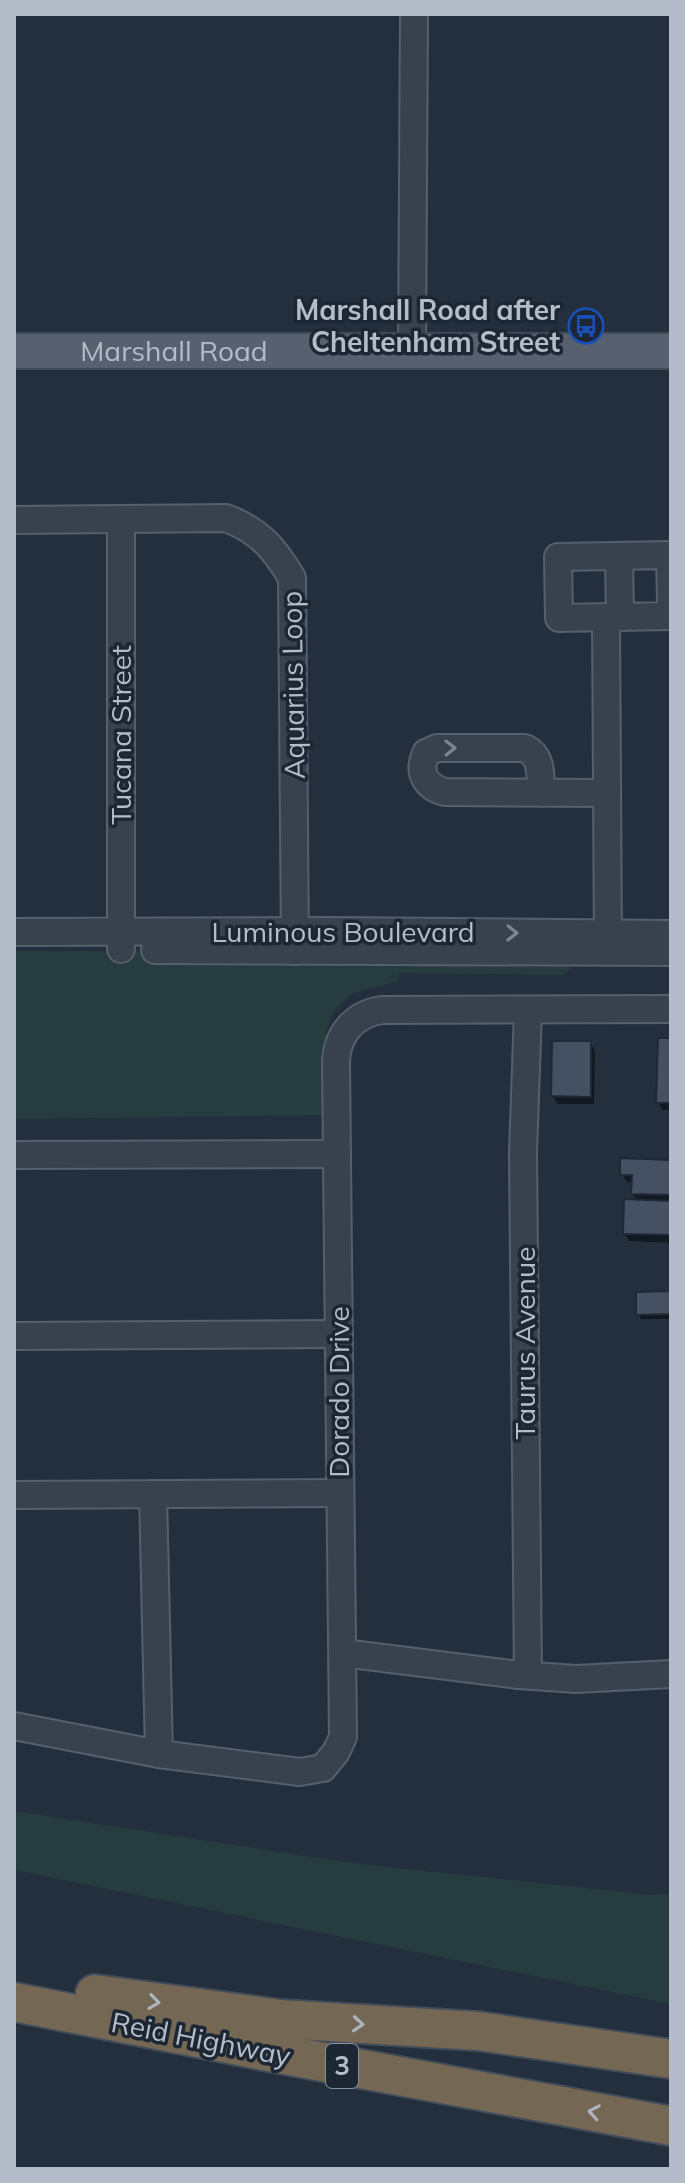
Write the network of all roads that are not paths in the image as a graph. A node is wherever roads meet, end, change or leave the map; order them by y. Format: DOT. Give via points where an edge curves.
graph roads {
  1 [pos="414,14"];
  2 [pos="14,351"];
  3 [pos="671,351"];
  4 [pos="412,352"];
  5 [pos="14,520"];
  6 [pos="121,520"];
  7 [pos="619,557"];
  8 [pos="671,602"];
  9 [pos="613,616"];
  10 [pos="671,616"];
  11 [pos="541,793"];
  12 [pos="607,793"];
  13 [pos="14,932"];
  14 [pos="671,934"];
  15 [pos="121,941"];
  16 [pos="295,941"];
  17 [pos="608,944"];
  18 [pos="14,950"];
  19 [pos="671,952"];
  20 [pos="671,1009"];
  21 [pos="528,1010"];
  22 [pos="337,1154"];
  23 [pos="14,1155"];
  24 [pos="339,1334"];
  25 [pos="14,1336"];
  26 [pos="340,1493"];
  27 [pos="153,1494"];
  28 [pos="14,1495"];
  29 [pos="351,1654"];
  30 [pos="671,1674"];
  31 [pos="528,1675"];
  32 [pos="14,1726"];
  33 [pos="159,1754"];
  34 [pos="14,1979"];
  35 [pos="14,2002"];
  36 [pos="668,2058"];
  37 [pos="671,2126"];
  1 -- 4 [label="street"];
  2 -- 4 [label="main road, Marshall Road"];
  3 -- 4 [label="main road, Marshall Road"];
  5 -- 6 [label="street, Aquarius Loop"];
  6 -- 15 [label="street, Tucana Street"];
  6 -- 16 [label="street, Aquarius Loop" via="226,518 263,540 292,578"];
  7 -- 8 [label="street" via="670,555"];
  7 -- 9 [label="street"];
  7 -- 9 [label="street" via="558,557 559,618"];
  9 -- 10 [label="street"];
  9 -- 12 [label="street"];
  11 -- 11 [label="street, one-way" via="445,792 429,786 422,762 437,748 525,748 539,760"];
  11 -- 12 [label="street"];
  12 -- 17 [label="street"];
  13 -- 15 [label="street, Luminous Boulevard"];
  14 -- 17 [label="street, Luminous Boulevard"];
  15 -- 16 [label="street, Luminous Boulevard"];
  15 -- 18 [label="street, Luminous Boulevard"];
  16 -- 17 [label="street, Luminous Boulevard"];
  17 -- 19 [label="street, Luminous Boulevard"];
  20 -- 21 [label="street, Dorado Drive"];
  21 -- 22 [label="street, Dorado Drive" via="382,1010 353,1022 336,1055"];
  21 -- 31 [label="street, Taurus Avenue" via="523,1153"];
  22 -- 23 [label="street"];
  22 -- 24 [label="street, Dorado Drive"];
  24 -- 25 [label="street"];
  24 -- 26 [label="street, Dorado Drive"];
  26 -- 27 [label="street"];
  26 -- 33 [label="street, Dorado Drive" via="343,1737 336,1752 323,1768 300,1772"];
  27 -- 28 [label="street"];
  27 -- 33 [label="street"];
  29 -- 31 [label="street"];
  30 -- 31 [label="street" via="576,1679"];
  32 -- 33 [label="street, Dorado Drive"];
  34 -- 36 [label="highway, Reid Highway / 3, one-way" via="280,2019 478,2031"];
  37 -- 35 [label="highway, Reid Highway / 3, one-way"];
}
